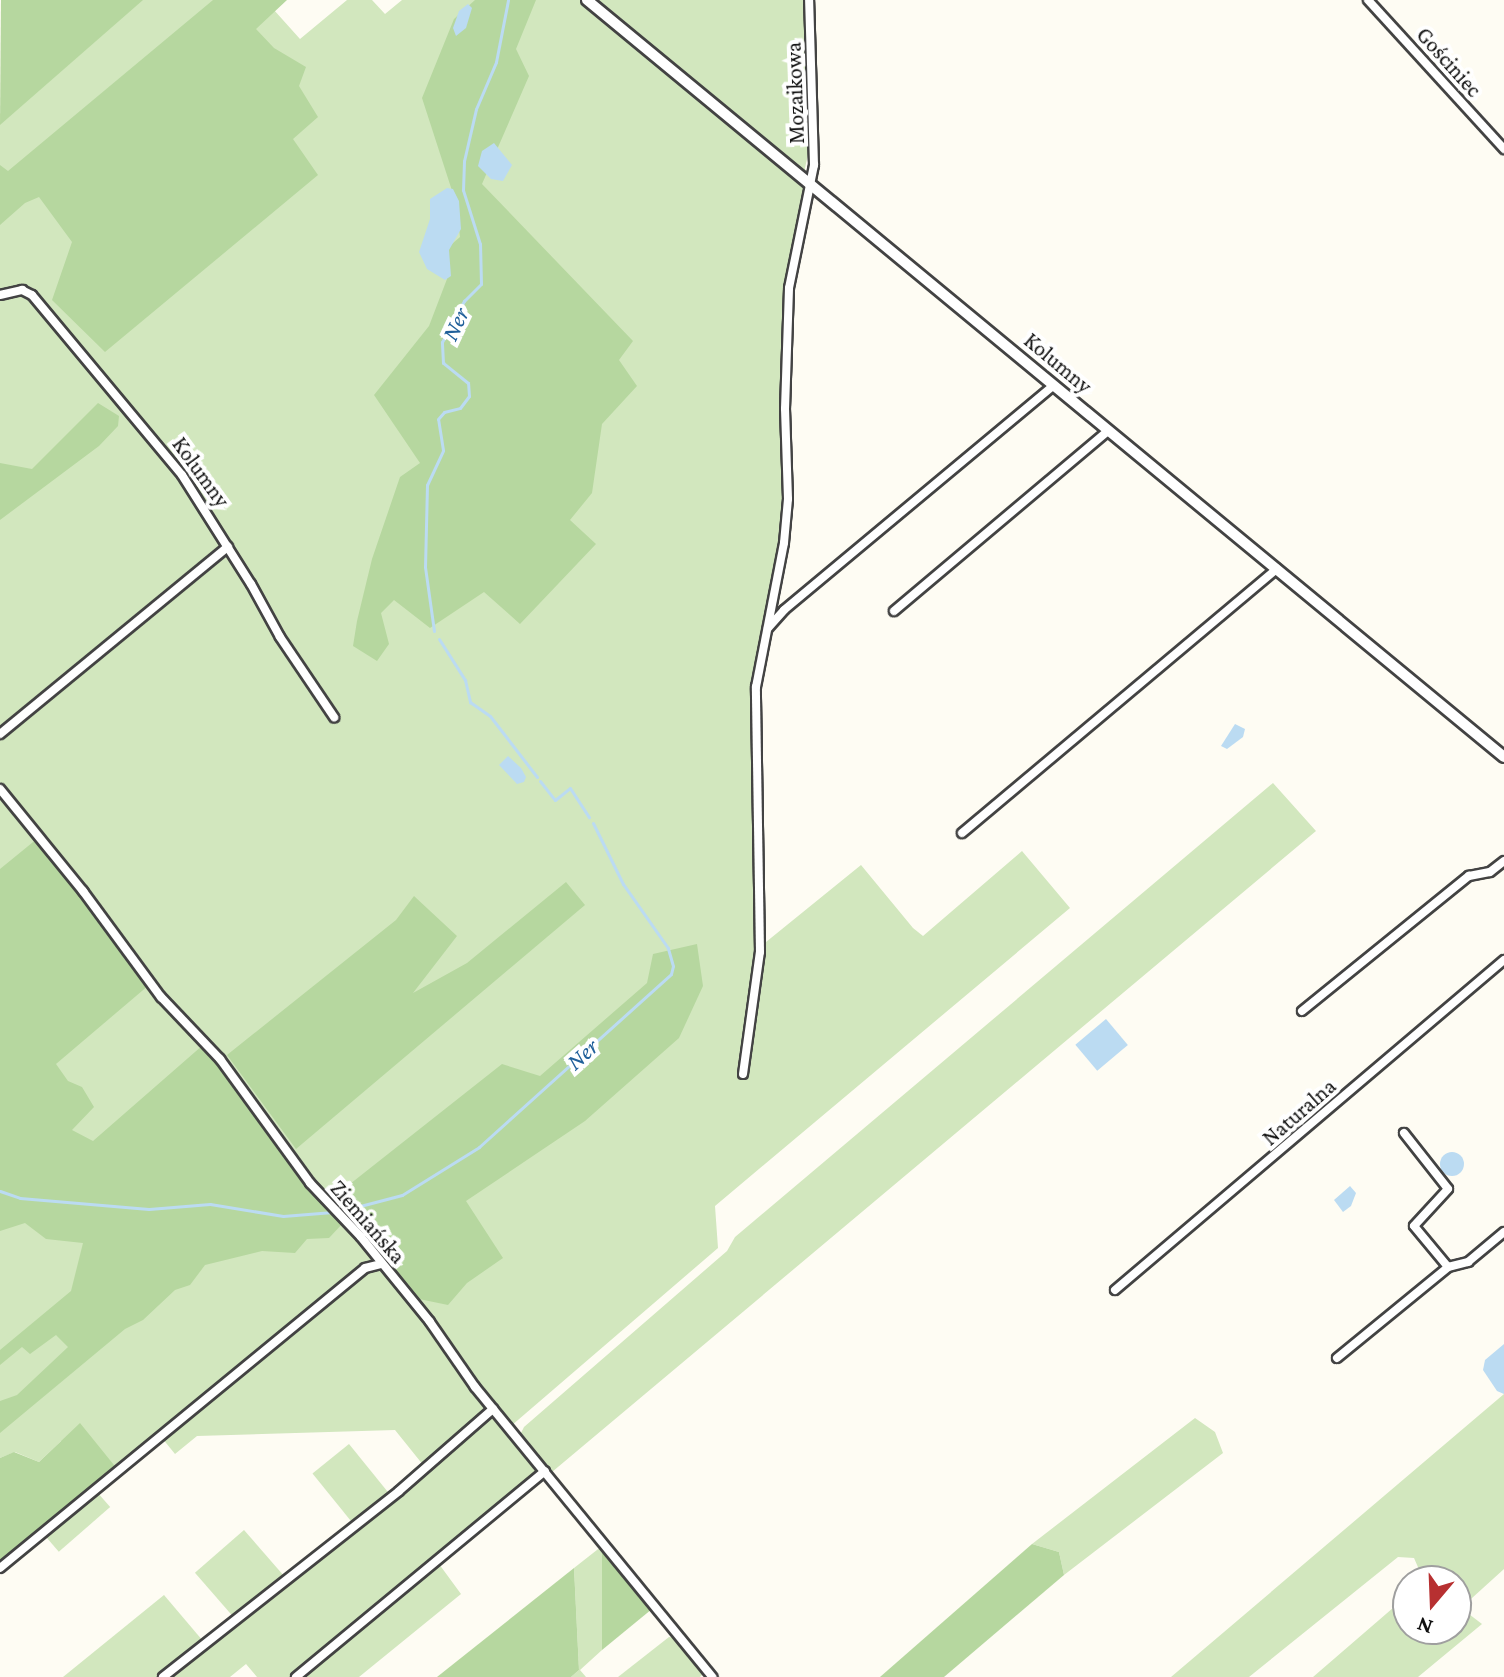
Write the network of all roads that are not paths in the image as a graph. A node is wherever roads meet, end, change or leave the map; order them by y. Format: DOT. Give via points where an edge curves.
graph roads {
  1 [pos="587,0"];
  2 [pos="809,0"];
  3 [pos="1368,0"];
  4 [pos="1504,149"];
  5 [pos="810,184"];
  6 [pos="0,295"];
  7 [pos="1053,386"];
  8 [pos="1108,431"];
  9 [pos="228,547"];
  10 [pos="1277,569"];
  11 [pos="894,611"];
  12 [pos="767,629"];
  13 [pos="334,717"];
  14 [pos="0,734"];
  15 [pos="1504,757"];
  16 [pos="0,789"];
  17 [pos="962,833"];
  18 [pos="1504,861"];
  19 [pos="1504,960"];
  20 [pos="1302,1011"];
  21 [pos="743,1074"];
  22 [pos="1404,1133"];
  23 [pos="1504,1232"];
  24 [pos="381,1264"];
  25 [pos="1448,1267"];
  26 [pos="1115,1290"];
  27 [pos="1337,1358"];
  28 [pos="493,1409"];
  29 [pos="545,1471"];
  30 [pos="0,1568"];
  31 [pos="163,1677"];
  32 [pos="296,1677"];
  33 [pos="712,1677"];
  1 -- 5 [label="street, Kolumny"];
  2 -- 5 [label="street, Mozaikowa" via="815,121"];
  3 -- 4 [label="street, Gościniec"];
  5 -- 7 [label="street, Kolumny"];
  5 -- 12 [label="street, Mozaikowa" via="789,288 788,499"];
  6 -- 9 [label="street, Kolumny" via="22,290 32,295 182,475"];
  7 -- 8 [label="street, Kolumny"];
  7 -- 12 [label="street"];
  8 -- 10 [label="street, Kolumny"];
  8 -- 11 [label="street"];
  9 -- 13 [label="street, Kolumny"];
  9 -- 14 [label="street"];
  10 -- 15 [label="street, Kolumny"];
  10 -- 17 [label="street"];
  12 -- 21 [label="street, Mozaikowa" via="756,697 760,952"];
  16 -- 24 [label="street, Ziemiańska" via="161,997 220,1059 310,1183"];
  18 -- 20 [label="street" via="1490,872 1469,876"];
  19 -- 26 [label="street, Naturalna"];
  22 -- 25 [label="street" via="1448,1189 1414,1226"];
  23 -- 25 [label="street" via="1468,1262"];
  24 -- 28 [label="street, Ziemiańska"];
  24 -- 30 [label="street" via="365,1268"];
  25 -- 27 [label="street"];
  28 -- 29 [label="street, Ziemiańska"];
  28 -- 31 [label="street" via="399,1491"];
  29 -- 32 [label="street"];
  29 -- 33 [label="street, Ziemiańska"];
}
